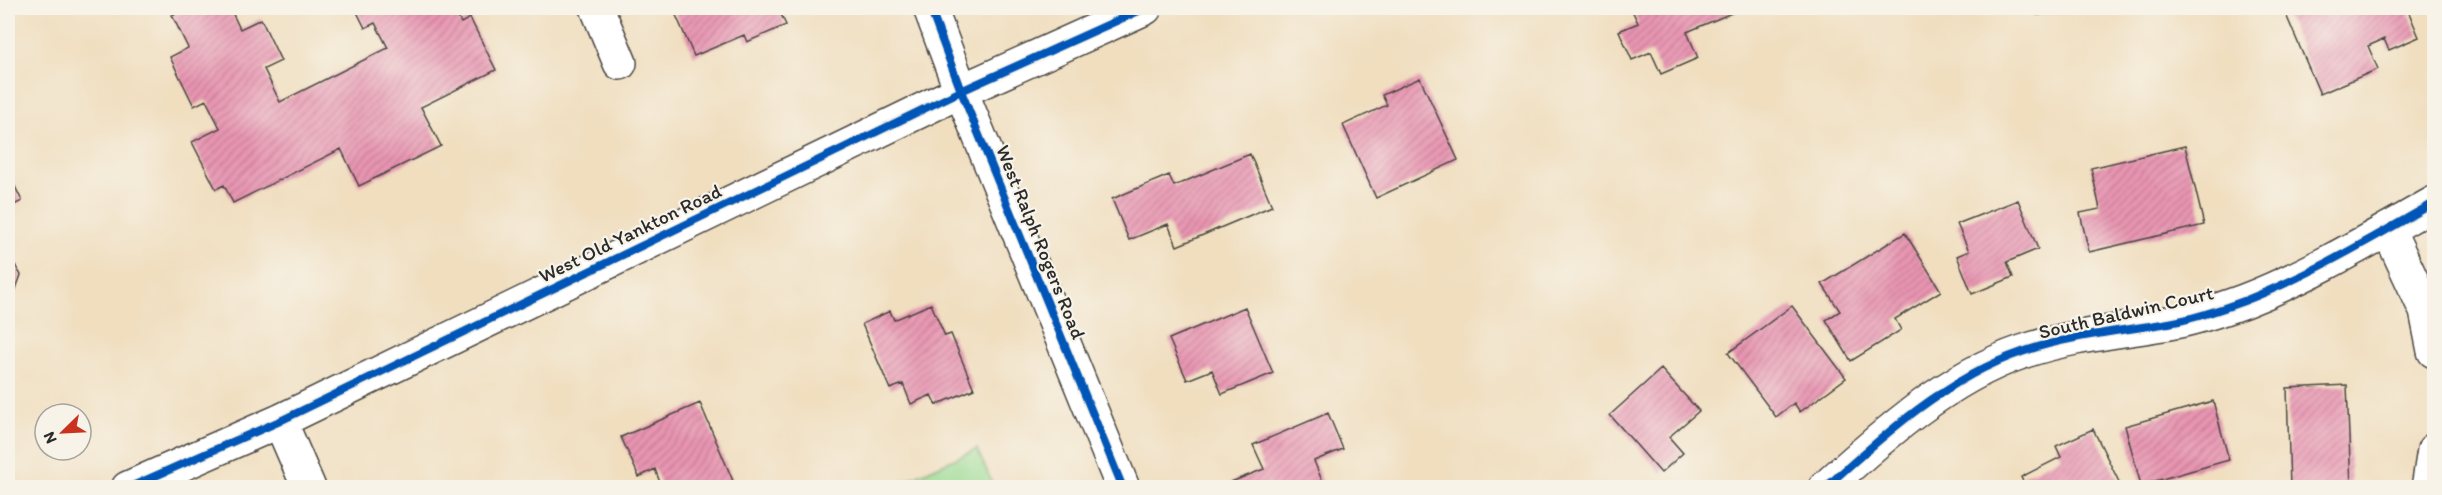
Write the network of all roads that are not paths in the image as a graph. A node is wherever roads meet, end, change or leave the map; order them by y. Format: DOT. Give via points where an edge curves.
graph roads {
  1 [pos="597,8"];
  2 [pos="930,8"];
  3 [pos="1145,8"];
  4 [pos="620,63"];
  5 [pos="961,91"];
  6 [pos="2434,203"];
  7 [pos="2388,229"];
  8 [pos="2434,351"];
  9 [pos="280,421"];
  10 [pos="2434,450"];
  11 [pos="128,488"];
  12 [pos="309,488"];
  13 [pos="1123,488"];
  14 [pos="1825,488"];
  15 [pos="2428,488"];
  1 -- 4 [label="street"];
  2 -- 5 [label="street, West Ralph Rogers Road"];
  3 -- 5 [label="street, West Old Yankton Road"];
  5 -- 9 [label="street, West Old Yankton Road"];
  5 -- 13 [label="street, West Ralph Rogers Road"];
  6 -- 7 [label="street, South Baldwin Court"];
  7 -- 8 [label="street" via="2426,311"];
  7 -- 14 [label="street, South Baldwin Court" via="2311,272 2243,301 2176,321 2112,330 2022,352 1952,385 1876,441"];
  9 -- 11 [label="street, West Old Yankton Road"];
  9 -- 12 [label="street"];
  10 -- 15 [label="street"];
}
